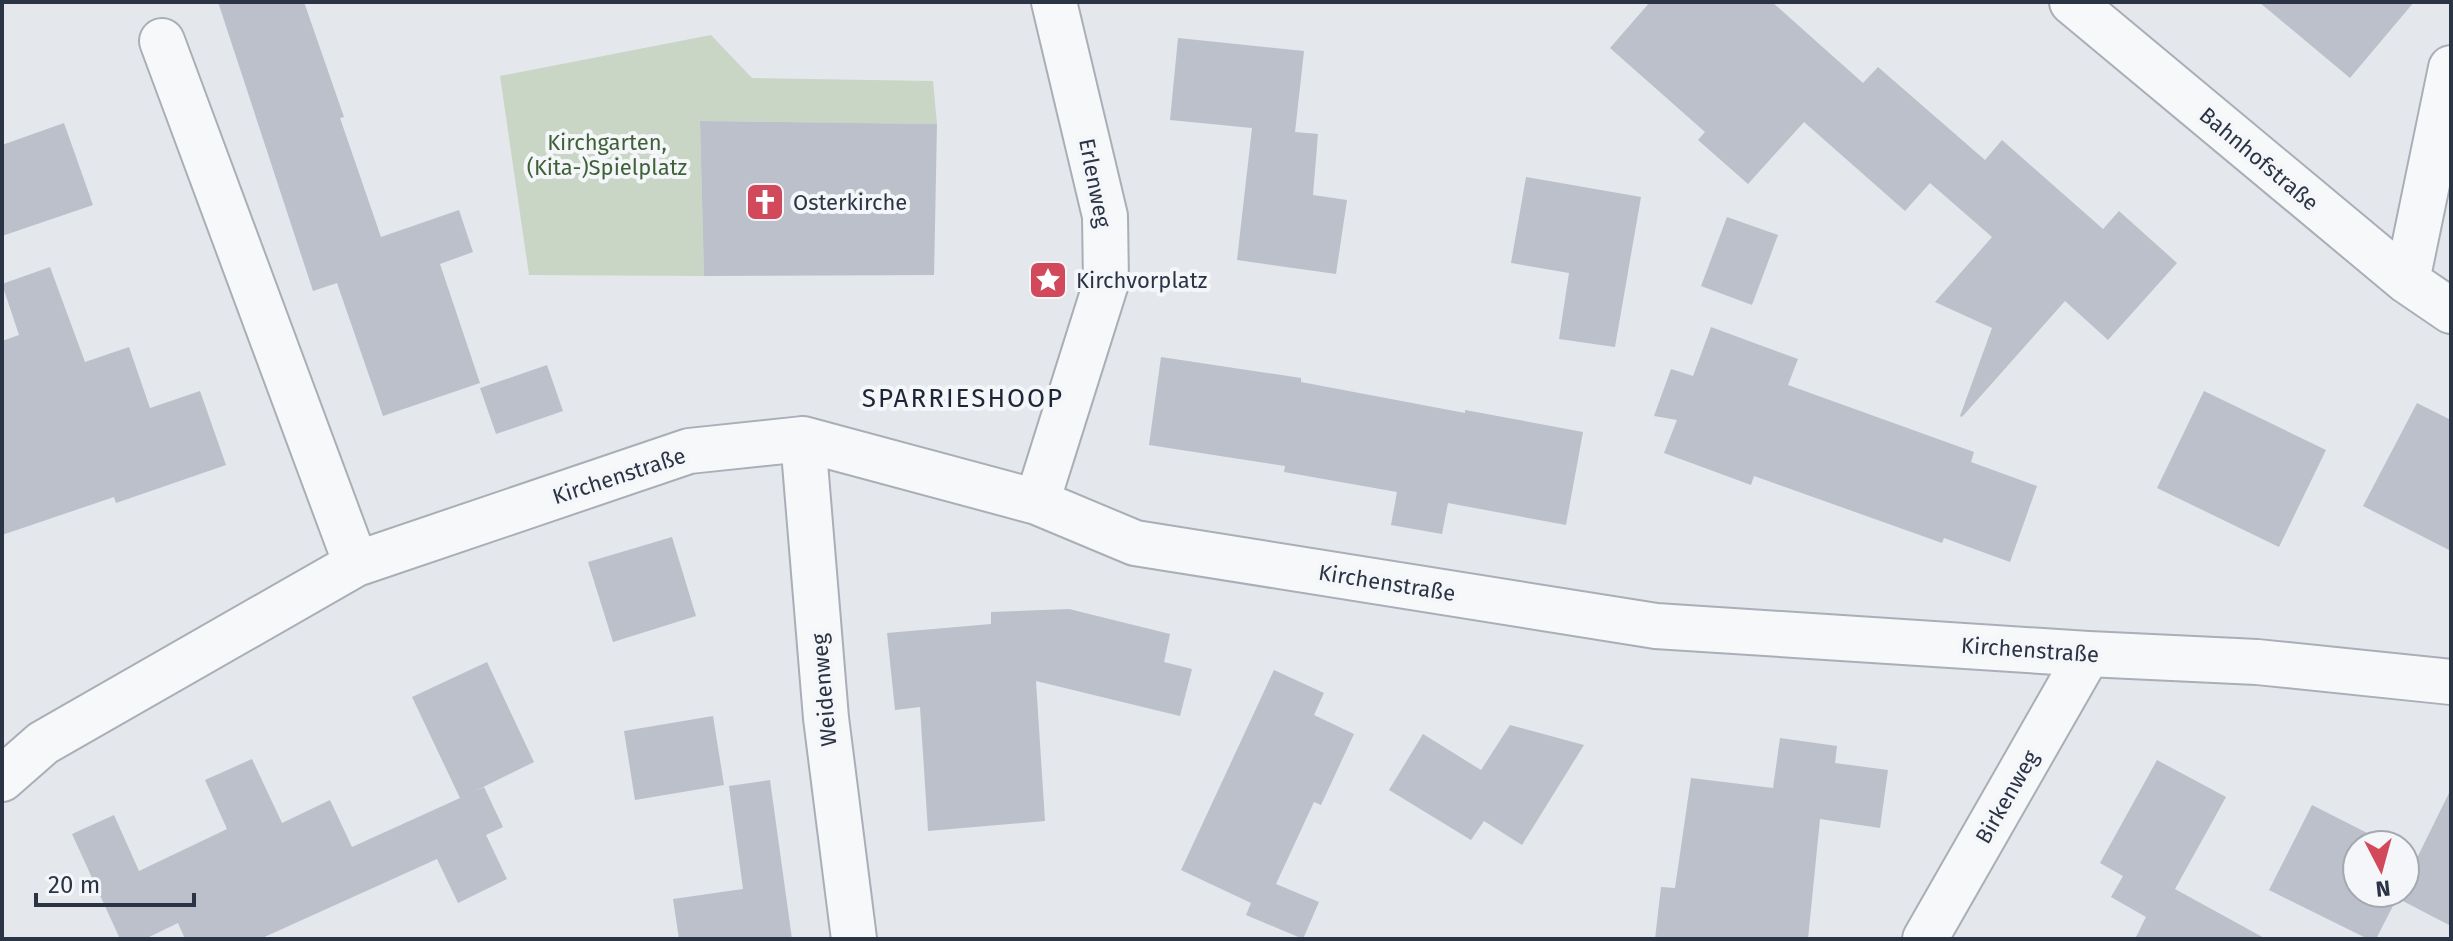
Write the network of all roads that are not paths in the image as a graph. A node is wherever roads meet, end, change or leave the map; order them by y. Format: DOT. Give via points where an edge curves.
graph roads {
  1 [pos="1054,2"];
  2 [pos="2072,2"];
  3 [pos="162,41"];
  4 [pos="2451,68"];
  5 [pos="2407,281"];
  6 [pos="2451,311"];
  7 [pos="803,439"];
  8 [pos="1037,502"];
  9 [pos="356,564"];
  10 [pos="2088,654"];
  11 [pos="2451,682"];
  12 [pos="2,779"];
  13 [pos="854,939"];
  14 [pos="1925,939"];
  1 -- 8 [label="street, Erlenweg" via="1105,216 1106,283"];
  2 -- 5 [label="street, Bahnhofstraße"];
  3 -- 9 [label="street"];
  4 -- 5 [label="street"];
  5 -- 6 [label="street, Bahnhofstraße"];
  7 -- 8 [label="street, Kirchenstraße"];
  7 -- 9 [label="street, Kirchenstraße" via="689,451"];
  7 -- 13 [label="street, Weidenweg" via="826,718"];
  8 -- 10 [label="street, Kirchenstraße" via="1135,543 1656,626"];
  9 -- 12 [label="street, Kirchenstraße" via="43,743"];
  10 -- 11 [label="street, Kirchenstraße" via="2257,662"];
  10 -- 14 [label="street, Birkenweg"];
}
